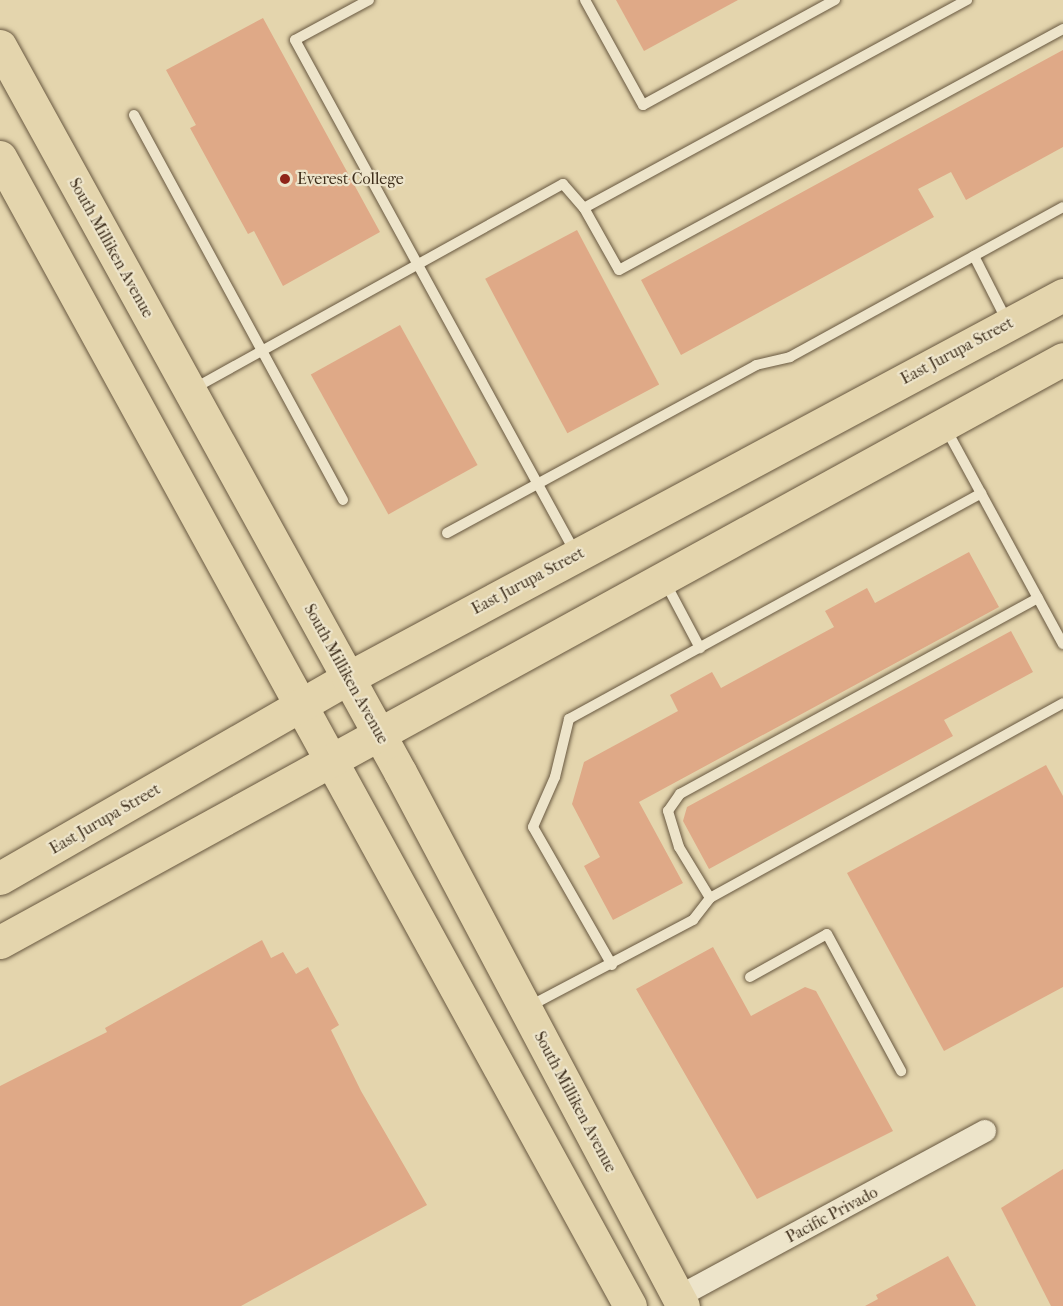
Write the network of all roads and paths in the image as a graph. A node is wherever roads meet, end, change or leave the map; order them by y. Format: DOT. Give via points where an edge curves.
graph roads {
  1 [pos="369,0"];
  2 [pos="585,0"];
  3 [pos="835,0"];
  4 [pos="967,0"];
  5 [pos="1063,29"];
  6 [pos="0,46"];
  7 [pos="134,115"];
  8 [pos="0,157"];
  9 [pos="1063,207"];
  10 [pos="584,208"];
  11 [pos="974,256"];
  12 [pos="418,263"];
  13 [pos="1063,295"];
  14 [pos="1008,324"];
  15 [pos="262,350"];
  16 [pos="1063,359"];
  17 [pos="190,391"];
  18 [pos="944,424"];
  19 [pos="538,483"];
  20 [pos="981,493"];
  21 [pos="343,500"];
  22 [pos="447,533"];
  23 [pos="576,555"];
  24 [pos="664,580"];
  25 [pos="1038,597"];
  26 [pos="1063,644"];
  27 [pos="700,648"];
  28 [pos="348,678"];
  29 [pos="1063,703"];
  30 [pos="299,706"];
  31 [pos="380,735"];
  32 [pos="329,762"];
  33 [pos="0,878"];
  34 [pos="710,898"];
  35 [pos="0,942"];
  36 [pos="612,965"];
  37 [pos="750,977"];
  38 [pos="525,1008"];
  39 [pos="901,1071"];
  40 [pos="985,1131"];
  41 [pos="681,1301"];
  42 [pos="630,1306"];
  1 -- 12 [label="lane" via="295,40"];
  2 -- 3 [label="lane" via="643,105"];
  4 -- 10 [label="lane"];
  5 -- 10 [label="lane" via="619,270"];
  6 -- 17 [label="main road, South Milliken Avenue"];
  7 -- 15 [label="lane"];
  8 -- 30 [label="main road"];
  9 -- 11 [label="lane"];
  10 -- 12 [label="lane" via="563,184"];
  11 -- 14 [label="lane"];
  11 -- 19 [label="lane" via="790,357 756,365"];
  12 -- 15 [label="lane"];
  12 -- 19 [label="lane"];
  13 -- 14 [label="main road, East Jurupa Street"];
  14 -- 23 [label="main road, East Jurupa Street"];
  15 -- 17 [label="lane"];
  15 -- 21 [label="lane"];
  16 -- 18 [label="main road"];
  17 -- 28 [label="main road, South Milliken Avenue"];
  18 -- 20 [label="lane"];
  18 -- 24 [label="main road"];
  19 -- 22 [label="lane"];
  19 -- 23 [label="lane"];
  20 -- 25 [label="lane"];
  20 -- 27 [label="lane"];
  23 -- 28 [label="main road, East Jurupa Street"];
  24 -- 27 [label="lane"];
  24 -- 31 [label="main road"];
  25 -- 26 [label="lane"];
  25 -- 34 [label="lane" via="680,794 668,811 679,847"];
  27 -- 36 [label="lane" via="569,719 555,777 533,827"];
  28 -- 30 [label="main road, East Jurupa Street"];
  28 -- 31 [label="main road, South Milliken Avenue"];
  29 -- 34 [label="lane"];
  30 -- 32 [label="main road"];
  30 -- 33 [label="main road, East Jurupa Street"];
  31 -- 32 [label="main road"];
  31 -- 38 [label="main road, South Milliken Avenue"];
  32 -- 35 [label="main road"];
  32 -- 42 [label="main road"];
  34 -- 36 [label="lane" via="693,920"];
  36 -- 38 [label="lane"];
  37 -- 39 [label="lane" via="827,934"];
  38 -- 41 [label="main road, South Milliken Avenue"];
  40 -- 41 [label="street, Pacific Privado"];
}
